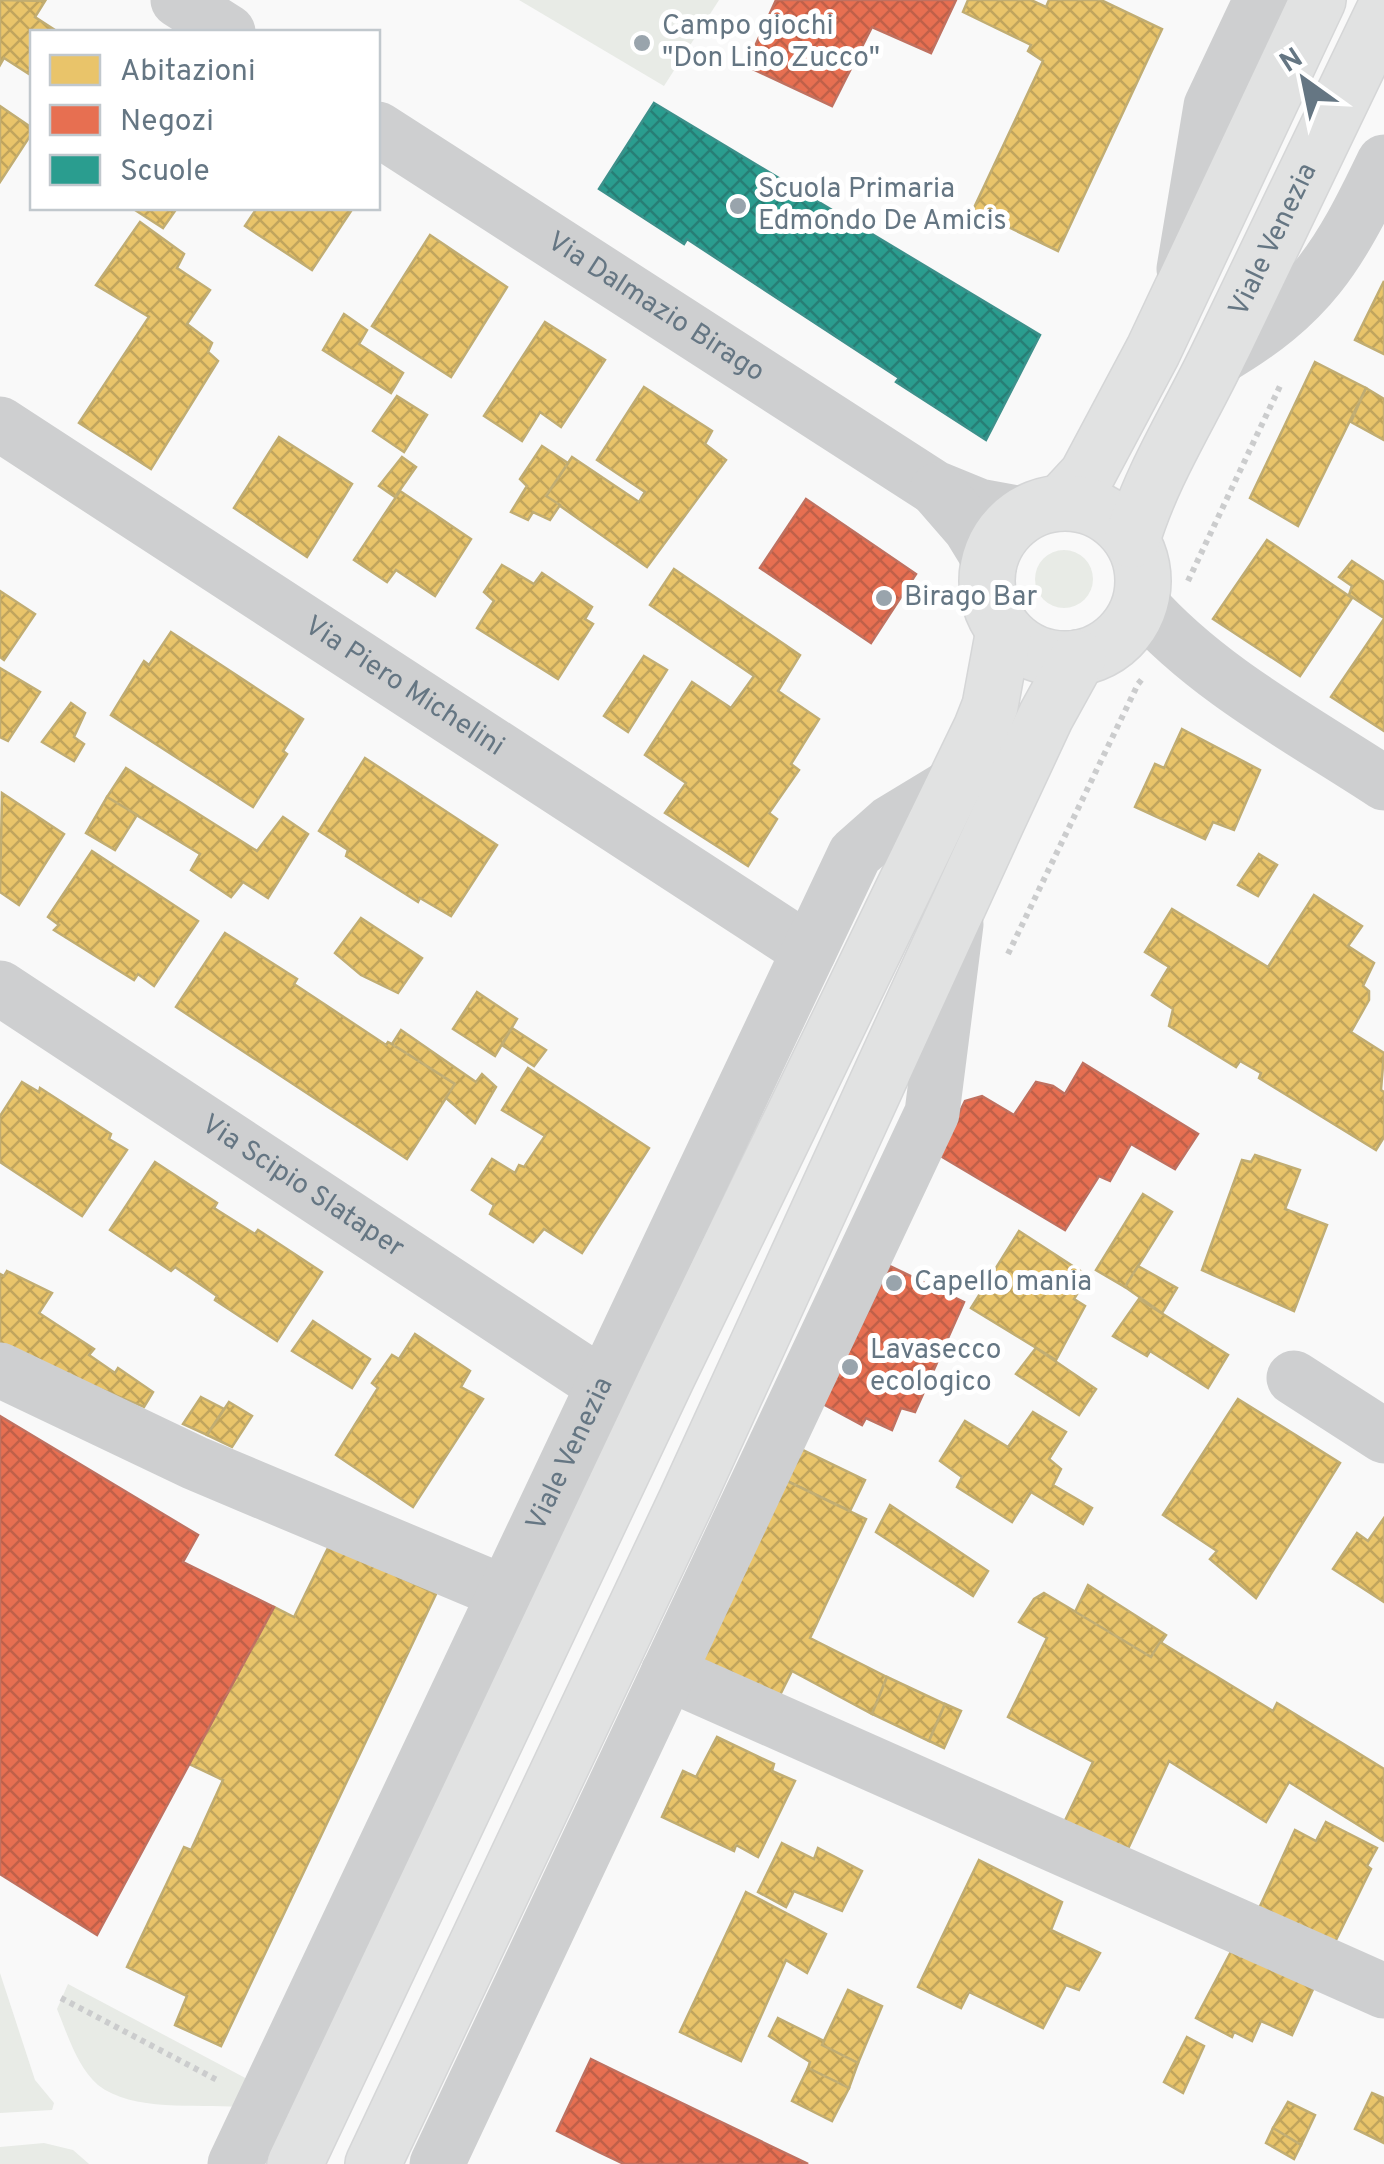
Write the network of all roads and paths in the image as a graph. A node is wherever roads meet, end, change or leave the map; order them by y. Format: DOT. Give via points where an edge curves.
graph roads {
  1 [pos="178,0"];
  2 [pos="1318,0"];
  3 [pos="1247,10"];
  4 [pos="1384,11"];
  5 [pos="225,30"];
  6 [pos="380,129"];
  7 [pos="1384,162"];
  8 [pos="1181,290"];
  9 [pos="1217,359"];
  10 [pos="0,424"];
  11 [pos="1238,471"];
  12 [pos="935,488"];
  13 [pos="1042,508"];
  14 [pos="1132,540"];
  15 [pos="990,559"];
  16 [pos="1004,630"];
  17 [pos="1133,634"];
  18 [pos="1384,783"];
  19 [pos="952,786"];
  20 [pos="958,905"];
  21 [pos="808,951"];
  22 [pos="1007,956"];
  23 [pos="0,988"];
  24 [pos="0,1370"];
  25 [pos="1294,1378"];
  26 [pos="604,1386"];
  27 [pos="1384,1436"];
  28 [pos="506,1593"];
  29 [pos="668,1673"];
  30 [pos="1384,1991"];
  31 [pos="61,1998"];
  32 [pos="264,2104"];
  33 [pos="443,2162"];
  34 [pos="235,2164"];
  35 [pos="295,2164"];
  36 [pos="373,2164"];
  1 -- 5 [label="street"];
  2 -- 8 [label="main road"];
  3 -- 8 [label="street" via="1212,106"];
  4 -- 9 [label="main road, Viale Venezia"];
  6 -- 12 [label="street, Via Dalmazio Birago"];
  7 -- 9 [label="street, Viale Venezia" via="1344,243 1298,302"];
  8 -- 13 [label="main road" via="1087,474"];
  9 -- 14 [label="main road, Viale Venezia" via="1164,457"];
  10 -- 21 [label="street, Via Piero Michelini"];
  11 -- 17 [label="path"];
  12 -- 13 [label="street, Via Dalmazio Birago" via="979,506"];
  12 -- 15 [label="street, Via Dalmazio Birago"];
  13 -- 14 [label="main road" via="1099,510"];
  13 -- 15 [label="main road" via="1004,530"];
  14 -- 17 [label="main road" via="1143,577"];
  15 -- 16 [label="main road" via="990,604"];
  16 -- 17 [label="main road" via="1046,657"];
  16 -- 19 [label="main road, Viale Venezia" via="990,706"];
  17 -- 18 [label="street" via="1217,674"];
  17 -- 20 [label="main road" via="1046,716"];
  17 -- 22 [label="path" via="1138,684"];
  19 -- 21 [label="street, Viale Venezia" via="890,823 855,854"];
  19 -- 35 [label="main road, Viale Venezia"];
  20 -- 29 [label="street" via="932,1113"];
  20 -- 36 [label="main road"];
  21 -- 26 [label="street, Viale Venezia"];
  23 -- 26 [label="street, Via Scipio Slataper"];
  24 -- 28 [label="street" via="194,1463"];
  25 -- 27 [label="street"];
  26 -- 28 [label="street, Viale Venezia"];
  28 -- 32 [label="street, Viale Venezia"];
  29 -- 30 [label="street"];
  29 -- 33 [label="street"];
  31 -- 32 [label="path"];
  32 -- 34 [label="street, Viale Venezia"];
}
